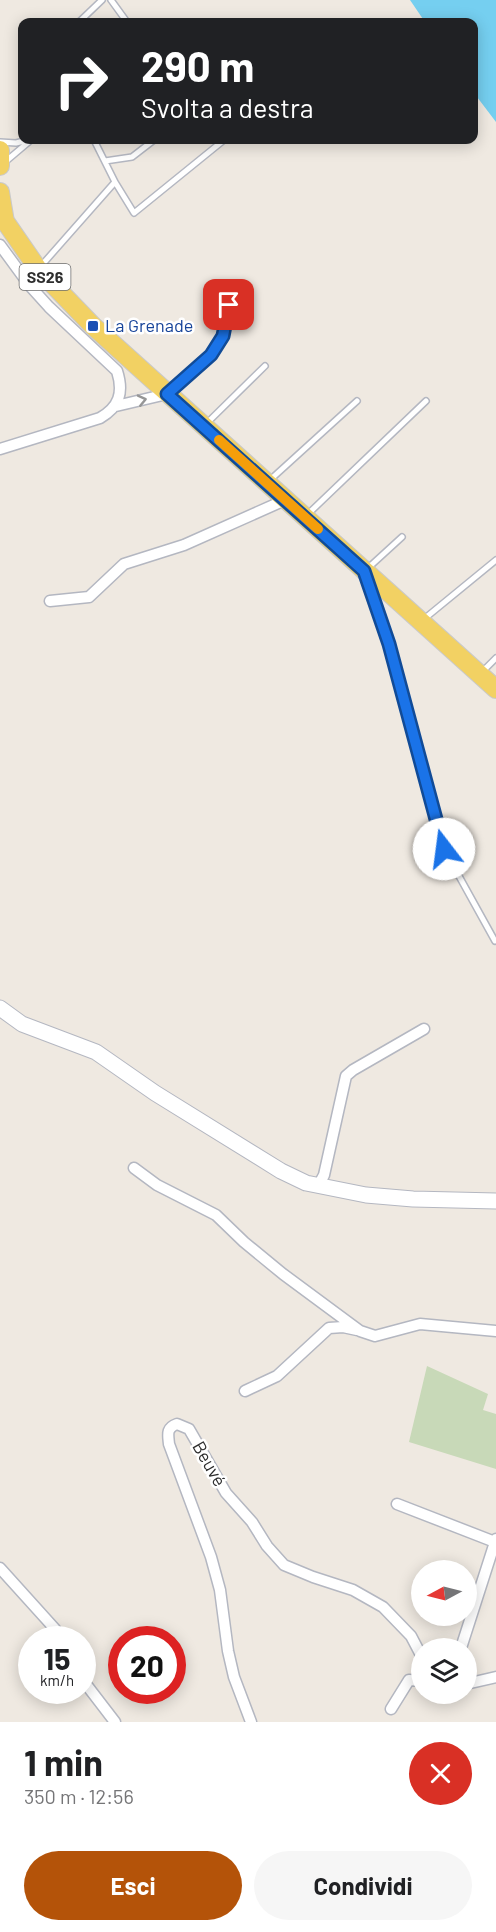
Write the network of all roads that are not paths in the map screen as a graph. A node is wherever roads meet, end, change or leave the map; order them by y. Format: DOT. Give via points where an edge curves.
graph roads {
  1 [pos="102,0"];
  2 [pos="111,0"];
  3 [pos="83,18"];
  4 [pos="124,18"];
  5 [pos="0,142"];
  6 [pos="18,143"];
  7 [pos="25,144"];
  8 [pos="96,144"];
  9 [pos="149,144"];
  10 [pos="219,144"];
  11 [pos="0,150"];
  12 [pos="105,161"];
  13 [pos="0,167"];
  14 [pos="115,182"];
  15 [pos="0,192"];
  16 [pos="3,218"];
  17 [pos="0,245"];
  18 [pos="38,269"];
  19 [pos="229,305"];
  20 [pos="265,366"];
  21 [pos="167,394"];
  22 [pos="357,401"];
  23 [pos="426,401"];
  24 [pos="116,406"];
  25 [pos="204,426"];
  26 [pos="0,449"];
  27 [pos="267,483"];
  28 [pos="285,500"];
  29 [pos="305,517"];
  30 [pos="402,537"];
  31 [pos="496,560"];
  32 [pos="364,571"];
  33 [pos="50,601"];
  34 [pos="421,622"];
  35 [pos="496,658"];
  36 [pos="480,674"];
  37 [pos="496,689"];
  38 [pos="495,941"];
  39 [pos="0,1008"];
  40 [pos="424,1029"];
  41 [pos="134,1168"];
  42 [pos="318,1186"];
  43 [pos="496,1201"];
  44 [pos="360,1331"];
  45 [pos="496,1331"];
  46 [pos="244,1391"];
  47 [pos="397,1504"];
  48 [pos="496,1541"];
  49 [pos="0,1568"];
  50 [pos="53,1626"];
  51 [pos="412,1638"];
  52 [pos="464,1638"];
  53 [pos="496,1677"];
  54 [pos="411,1680"];
  55 [pos="477,1681"];
  56 [pos="96,1697"];
  57 [pos="391,1709"];
  58 [pos="115,1722"];
  59 [pos="251,1722"];
  1 -- 3 [label="lane"];
  2 -- 4 [label="lane"];
  5 -- 6 [label="lane"];
  7 -- 13 [label="lane"];
  8 -- 12 [label="lane"];
  9 -- 12 [label="lane" via="132,157"];
  10 -- 14 [label="lane" via="134,213"];
  11 -- 13 [label="main road"];
  12 -- 14 [label="lane"];
  14 -- 18 [label="lane"];
  15 -- 16 [label="main road, SS26"];
  16 -- 18 [label="main road, SS26"];
  17 -- 24 [label="street" via="49,307 117,372 121,383"];
  18 -- 21 [label="main road, SS26"];
  19 -- 21 [label="lane" via="223,336 211,355"];
  20 -- 25 [label="lane"];
  24 -- 21 [label="street, one-way"];
  21 -- 25 [label="main road, SS26"];
  22 -- 27 [label="lane"];
  23 -- 29 [label="lane"];
  24 -- 26 [label="street" via="100,418"];
  25 -- 27 [label="main road, SS26"];
  27 -- 28 [label="main road, SS26"];
  28 -- 29 [label="main road, SS26"];
  28 -- 33 [label="street" via="184,545 124,564 89,597"];
  29 -- 32 [label="main road, SS26"];
  30 -- 32 [label="lane"];
  31 -- 34 [label="lane"];
  32 -- 34 [label="main road, SS26"];
  32 -- 38 [label="lane" via="389,644 444,849"];
  34 -- 36 [label="main road, SS26"];
  35 -- 36 [label="lane"];
  36 -- 37 [label="main road, SS26"];
  39 -- 42 [label="street" via="21,1024 96,1052 155,1094 281,1171"];
  40 -- 42 [label="street" via="346,1076 332,1144"];
  41 -- 44 [label="street" via="157,1185 216,1215 283,1274"];
  42 -- 43 [label="street" via="413,1200"];
  44 -- 45 [label="street" via="375,1336 420,1324"];
  44 -- 46 [label="street" via="329,1328 277,1376"];
  47 -- 48 [label="street"];
  48 -- 52 [label="street"];
  49 -- 50 [label="street"];
  51 -- 59 [label="street, Beuvé" via="383,1607 353,1590 284,1565 226,1493 189,1429 171,1426 169,1444 211,1557 234,1677"];
  53 -- 55 [label="street"];
  54 -- 57 [label="street"];
  56 -- 58 [label="street"];
}
